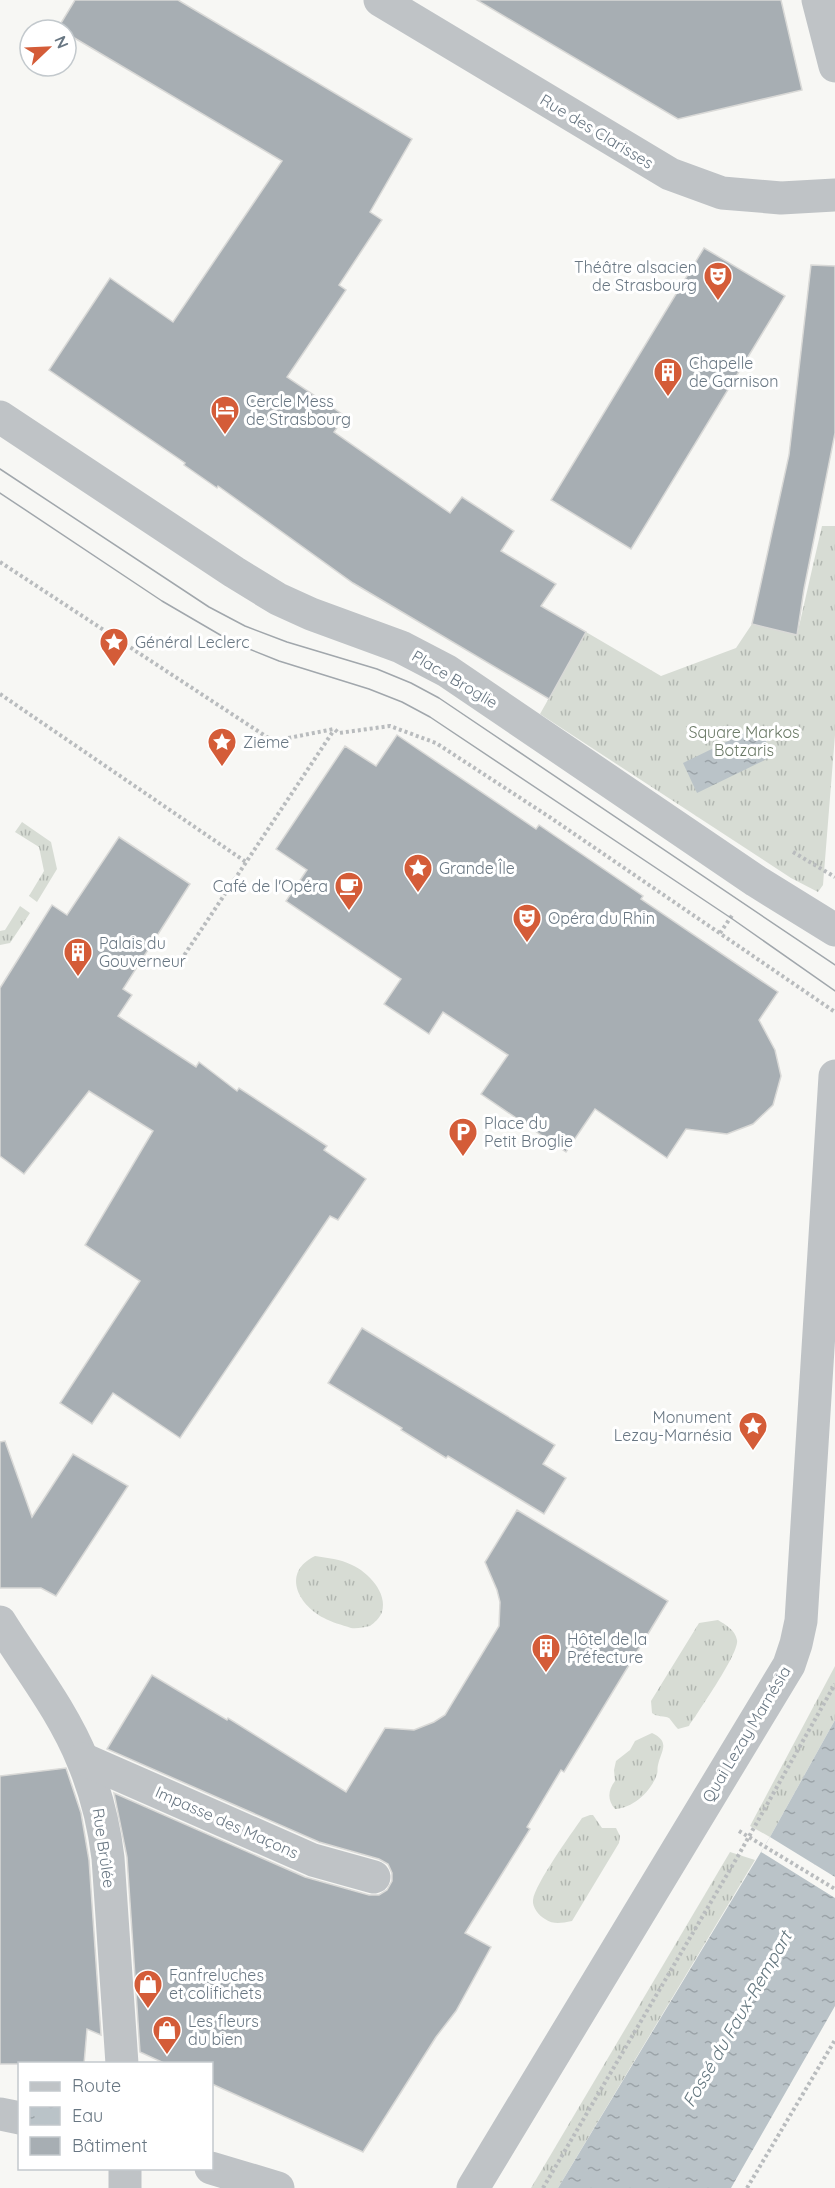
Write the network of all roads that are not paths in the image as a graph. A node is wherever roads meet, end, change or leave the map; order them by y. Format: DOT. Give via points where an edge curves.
graph roads {
  1 [pos="380,0"];
  2 [pos="818,0"];
  3 [pos="835,66"];
  4 [pos="835,195"];
  5 [pos="0,417"];
  6 [pos="835,930"];
  7 [pos="835,1076"];
  8 [pos="0,1622"];
  9 [pos="83,1759"];
  10 [pos="374,1878"];
  11 [pos="122,2062"];
  12 [pos="0,2114"];
  13 [pos="18,2118"];
  14 [pos="125,2170"];
  15 [pos="213,2170"];
  16 [pos="125,2188"];
  17 [pos="278,2188"];
  18 [pos="473,2188"];
  1 -- 4 [label="street, Rue des Clarisses" via="670,174 722,193 781,198"];
  2 -- 3 [label="street"];
  5 -- 6 [label="street, Place Broglie" via="278,599 401,646 447,670 756,881"];
  7 -- 18 [label="street, Quai Lezay Marnésia" via="801,1621 796,1644 789,1665"];
  8 -- 9 [label="street, Rue Brûlée"];
  9 -- 10 [label="street, Impasse des Maçons" via="313,1860"];
  9 -- 11 [label="street, Rue Brûlée" via="106,1840"];
  12 -- 13 [label="street"];
  14 -- 16 [label="street"];
  15 -- 17 [label="street"];
}
